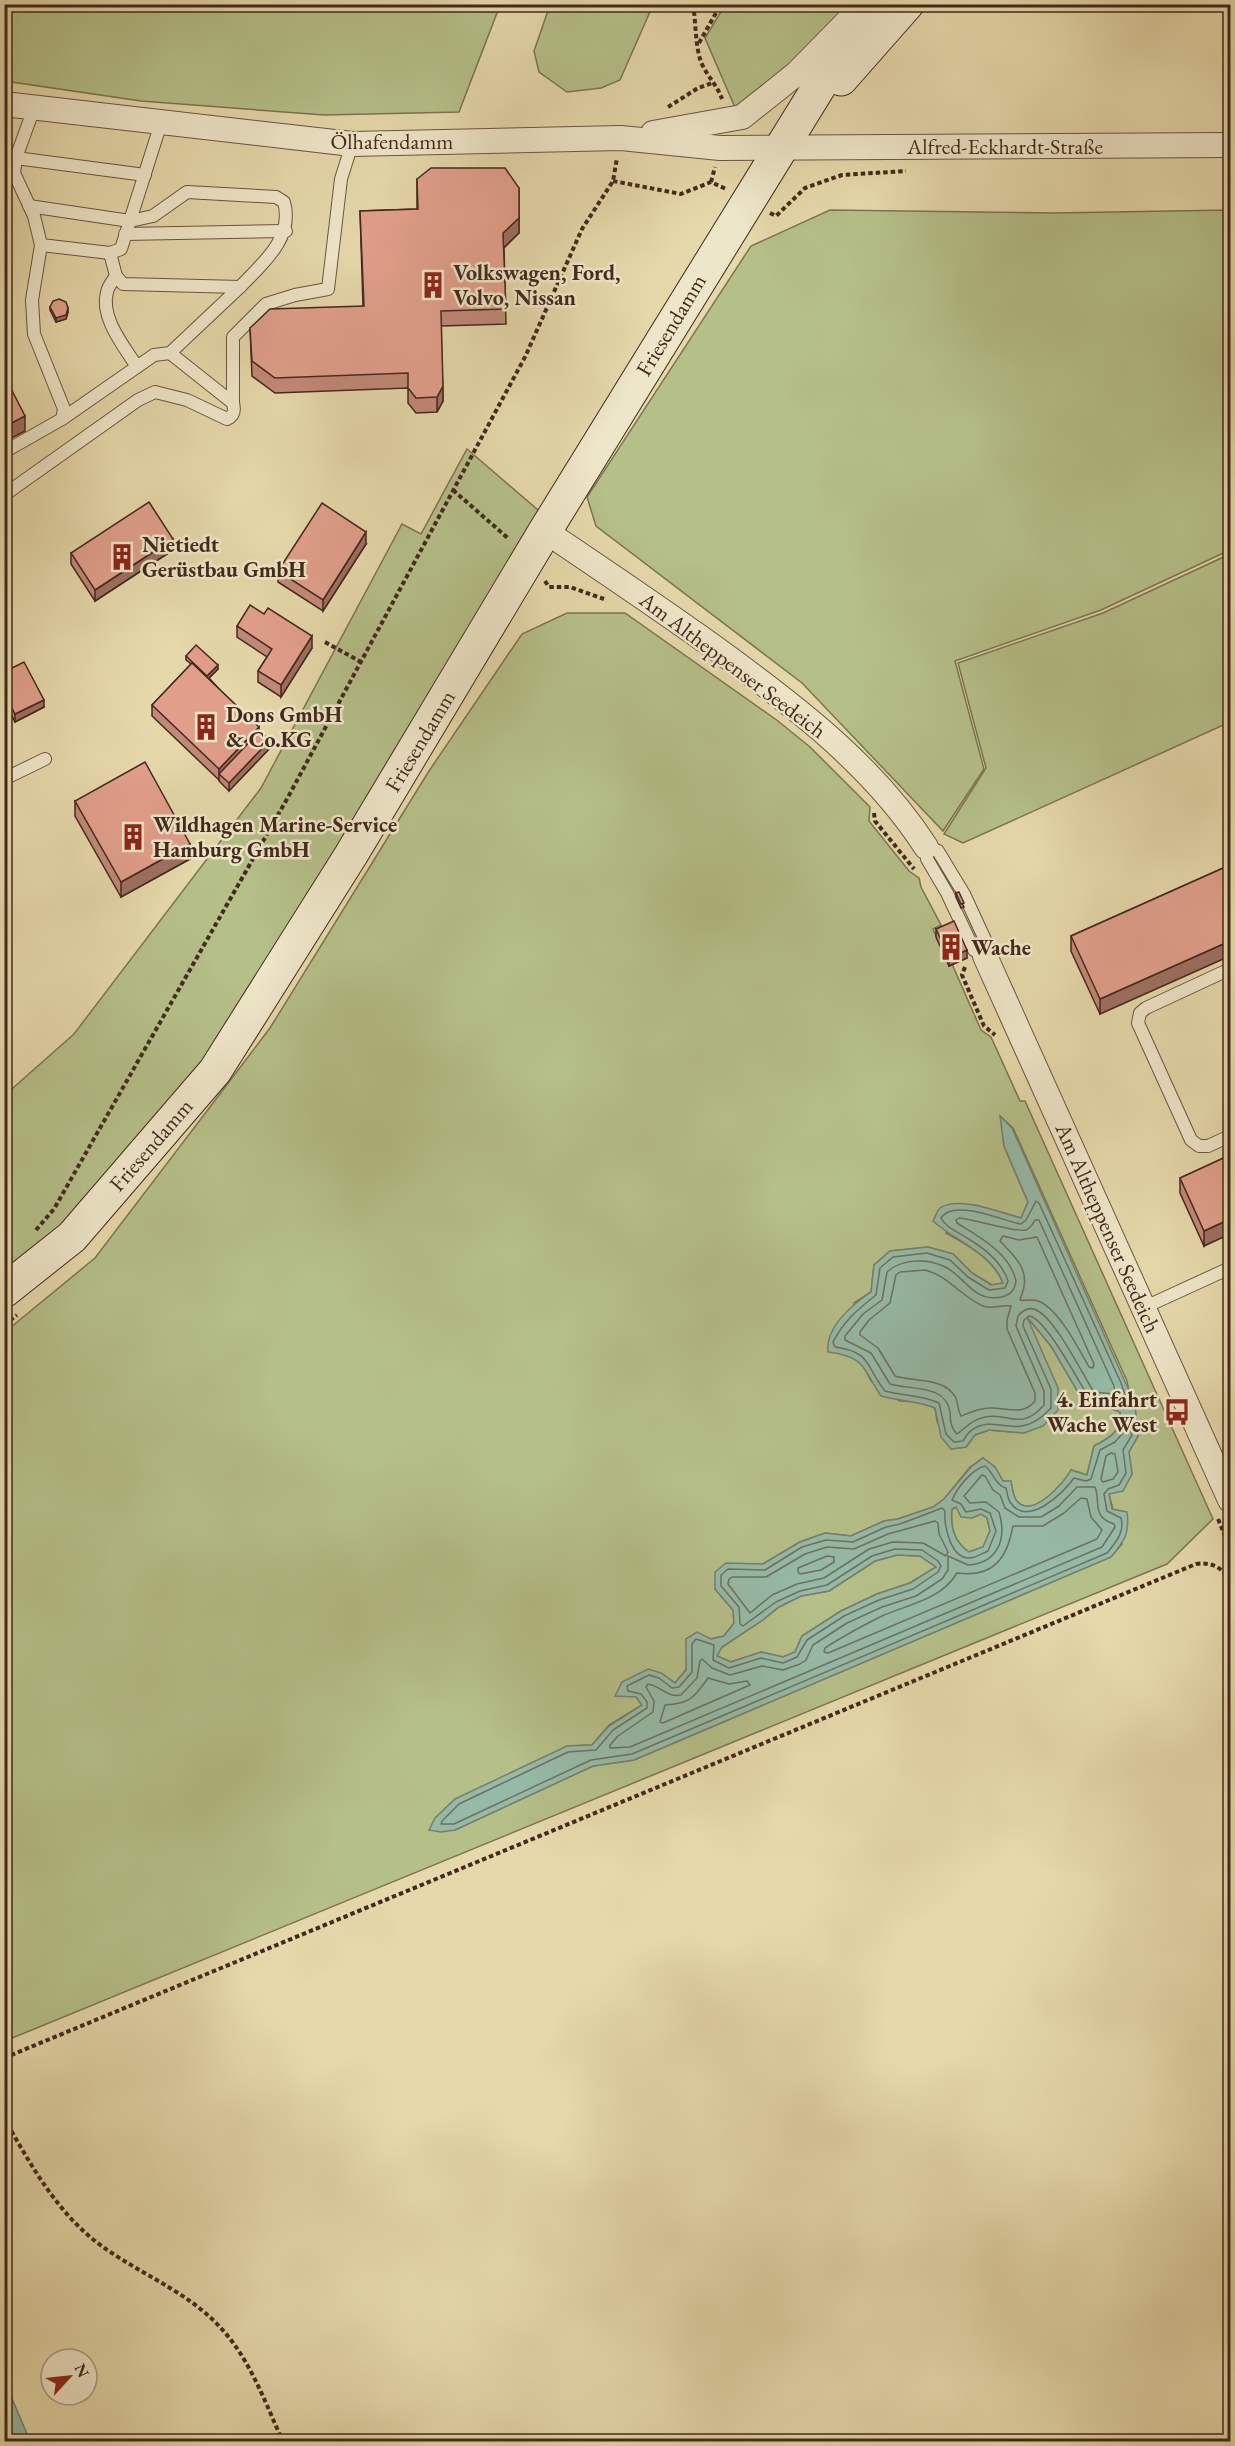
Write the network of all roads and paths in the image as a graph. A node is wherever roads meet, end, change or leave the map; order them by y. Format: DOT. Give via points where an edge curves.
graph roads {
  1 [pos="693,4"];
  2 [pos="721,4"];
  3 [pos="864,4"];
  4 [pos="870,4"];
  5 [pos="908,4"];
  6 [pos="5,104"];
  7 [pos="34,108"];
  8 [pos="161,123"];
  9 [pos="621,138"];
  10 [pos="352,144"];
  11 [pos="1230,145"];
  12 [pos="780,148"];
  13 [pos="16,158"];
  14 [pos="910,171"];
  15 [pos="9,172"];
  16 [pos="145,176"];
  17 [pos="748,200"];
  18 [pos="29,206"];
  19 [pos="130,221"];
  20 [pos="286,231"];
  21 [pos="125,234"];
  22 [pos="41,245"];
  23 [pos="110,253"];
  24 [pos="116,276"];
  25 [pos="240,287"];
  26 [pos="170,354"];
  27 [pos="137,367"];
  28 [pos="233,403"];
  29 [pos="62,418"];
  30 [pos="4,452"];
  31 [pos="453,490"];
  32 [pos="4,495"];
  33 [pos="537,544"];
  34 [pos="612,602"];
  35 [pos="325,642"];
  36 [pos="361,662"];
  37 [pos="45,759"];
  38 [pos="4,779"];
  39 [pos="875,808"];
  40 [pos="926,847"];
  41 [pos="920,872"];
  42 [pos="985,956"];
  43 [pos="1230,969"];
  44 [pos="1230,1136"];
  45 [pos="34,1231"];
  46 [pos="1230,1268"];
  47 [pos="4,1291"];
  48 [pos="1145,1307"];
  49 [pos="1230,1500"];
  50 [pos="1230,1581"];
  51 [pos="4,2058"];
  52 [pos="4,2118"];
  53 [pos="284,2442"];
  1 -- 2 [label="path" via="699,44"];
  3 -- 9 [label="street" via="796,74 741,117"];
  4 -- 12 [label="main road, Friesendamm"];
  5 -- 12 [label="main road, Friesendamm"];
  6 -- 7 [label="street, Ölhafendamm"];
  7 -- 8 [label="street, Ölhafendamm"];
  7 -- 13 [label="lane"];
  8 -- 10 [label="street, Ölhafendamm"];
  8 -- 16 [label="lane"];
  9 -- 10 [label="street, Ölhafendamm"];
  9 -- 12 [label="street, Ölhafendamm" via="720,148"];
  10 -- 28 [label="lane" via="341,179 328,290 266,304 233,337"];
  11 -- 12 [label="street, Alfred-Eckhardt-Straße"];
  12 -- 17 [label="main road, Friesendamm"];
  13 -- 15 [label="lane"];
  13 -- 16 [label="lane"];
  14 -- 17 [label="path" via="842,175 805,188 776,216"];
  15 -- 18 [label="lane"];
  16 -- 19 [label="lane"];
  17 -- 31 [label="path" via="711,182 681,194 613,181 582,229 525,357"];
  17 -- 33 [label="main road, Friesendamm"];
  18 -- 19 [label="lane"];
  18 -- 22 [label="lane"];
  19 -- 20 [label="lane" via="153,216 187,192 266,195 284,202 288,214"];
  19 -- 21 [label="lane"];
  20 -- 21 [label="lane"];
  20 -- 25 [label="lane" via="272,253"];
  21 -- 23 [label="lane" via="121,249"];
  22 -- 23 [label="lane"];
  22 -- 29 [label="lane" via="32,300 34,334 64,409"];
  23 -- 24 [label="lane"];
  24 -- 25 [label="lane" via="123,284"];
  24 -- 27 [label="lane" via="107,291 106,310"];
  25 -- 26 [label="lane"];
  26 -- 27 [label="lane" via="154,355"];
  26 -- 28 [label="lane"];
  27 -- 29 [label="lane"];
  28 -- 32 [label="lane" via="234,414 227,420 187,400 155,392"];
  29 -- 30 [label="lane"];
  31 -- 33 [label="path"];
  31 -- 36 [label="path"];
  33 -- 34 [label="path" via="549,587 570,586"];
  33 -- 40 [label="street, Am Altheppenser Seedeich" via="645,598 796,709 885,794"];
  33 -- 47 [label="main road, Friesendamm" via="351,855 214,1071 72,1237"];
  35 -- 36 [label="path"];
  36 -- 45 [label="path" via="54,1209"];
  37 -- 38 [label="lane"];
  39 -- 41 [label="path" via="875,821 910,867"];
  40 -- 42 [label="lane, Am Altheppenser Seedeich" via="927,859 974,950"];
  42 -- 48 [label="street, Am Altheppenser Seedeich"];
  43 -- 44 [label="lane" via="1146,1008 1138,1023 1191,1140 1199,1146 1209,1146"];
  46 -- 48 [label="lane"];
  48 -- 49 [label="street, Am Altheppenser Seedeich"];
  50 -- 51 [label="path" via="1215,1565 1196,1564"];
  52 -- 53 [label="path" via="52,2196 72,2220 90,2237 195,2306 238,2347"];
}
